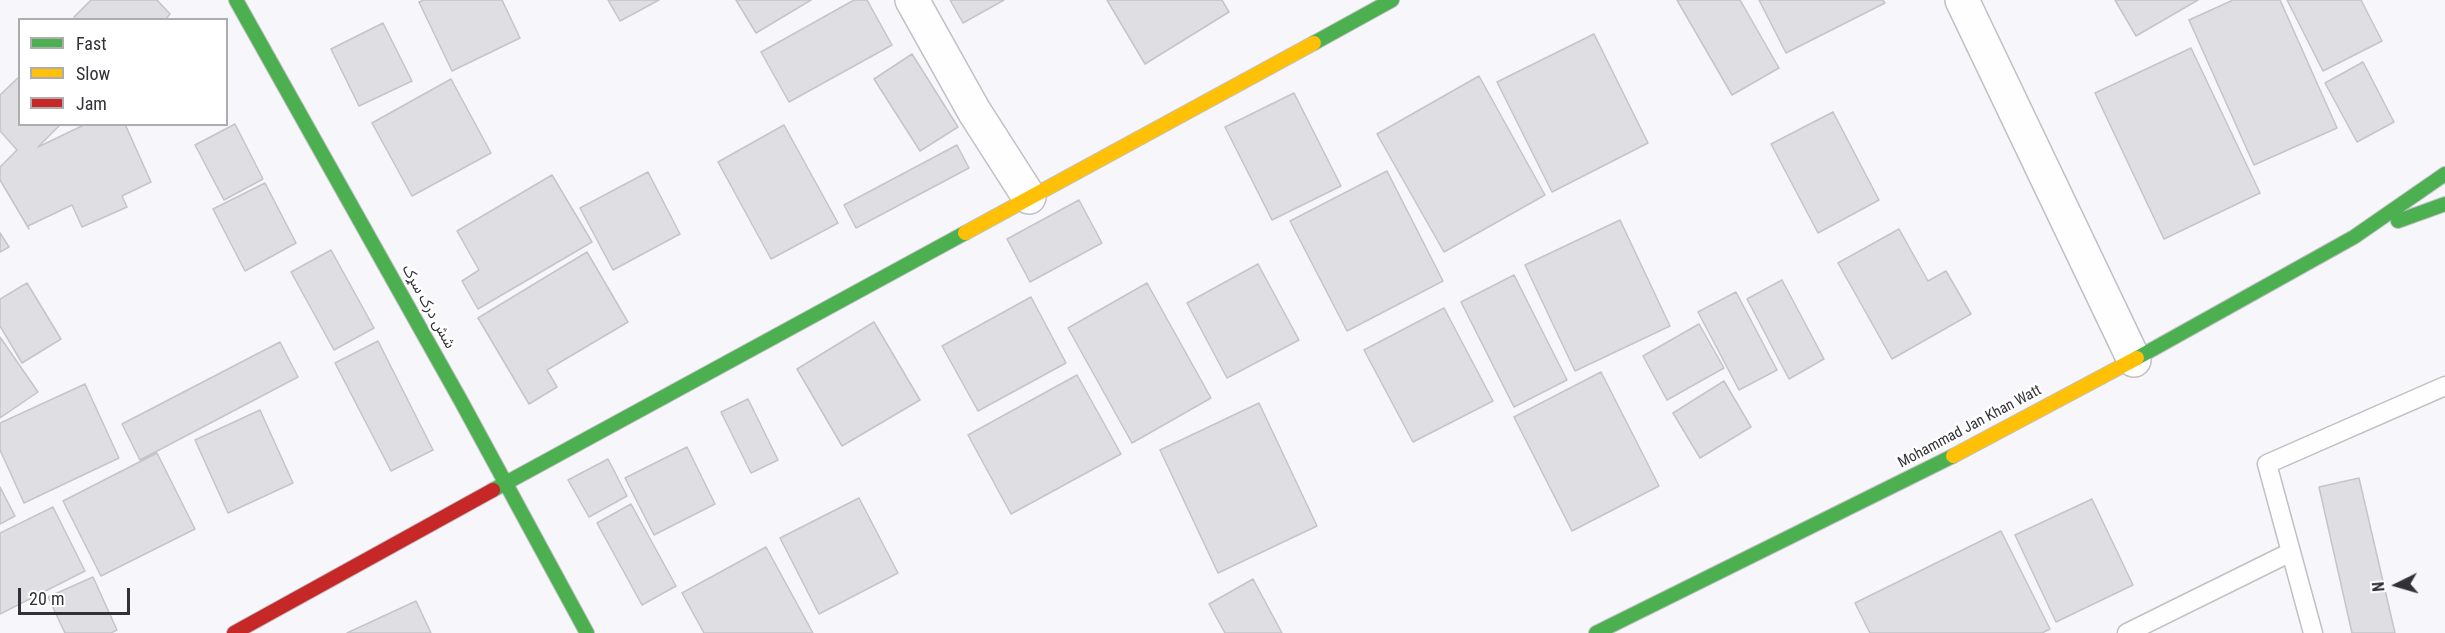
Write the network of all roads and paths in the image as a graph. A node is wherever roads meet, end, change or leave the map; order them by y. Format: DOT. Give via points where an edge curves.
graph roads {
  1 [pos="236,0"];
  2 [pos="912,0"];
  3 [pos="1392,0"];
  4 [pos="1962,0"];
  5 [pos="2445,174"];
  6 [pos="1029,197"];
  7 [pos="2445,204"];
  8 [pos="2354,237"];
  9 [pos="2133,360"];
  10 [pos="2445,386"];
  11 [pos="506,483"];
  12 [pos="2290,552"];
  13 [pos="234,633"];
  14 [pos="587,633"];
  15 [pos="1596,633"];
  16 [pos="2127,633"];
  17 [pos="2313,633"];
  1 -- 11 [label="main road, شش درک سړک"];
  2 -- 6 [label="street" via="974,111"];
  3 -- 6 [label="main road"];
  4 -- 9 [label="street"];
  5 -- 8 [label="main road, Mohammad Jan Khan Watt"];
  6 -- 11 [label="main road"];
  7 -- 8 [label="main road, Mohammad Jan Khan Watt"];
  8 -- 9 [label="main road, Mohammad Jan Khan Watt"];
  9 -- 15 [label="main road, Mohammad Jan Khan Watt" via="1955,455"];
  10 -- 12 [label="lane" via="2266,464"];
  11 -- 13 [label="main road"];
  11 -- 14 [label="main road, شش درک سړک"];
  12 -- 16 [label="lane"];
  12 -- 17 [label="lane"];
}
